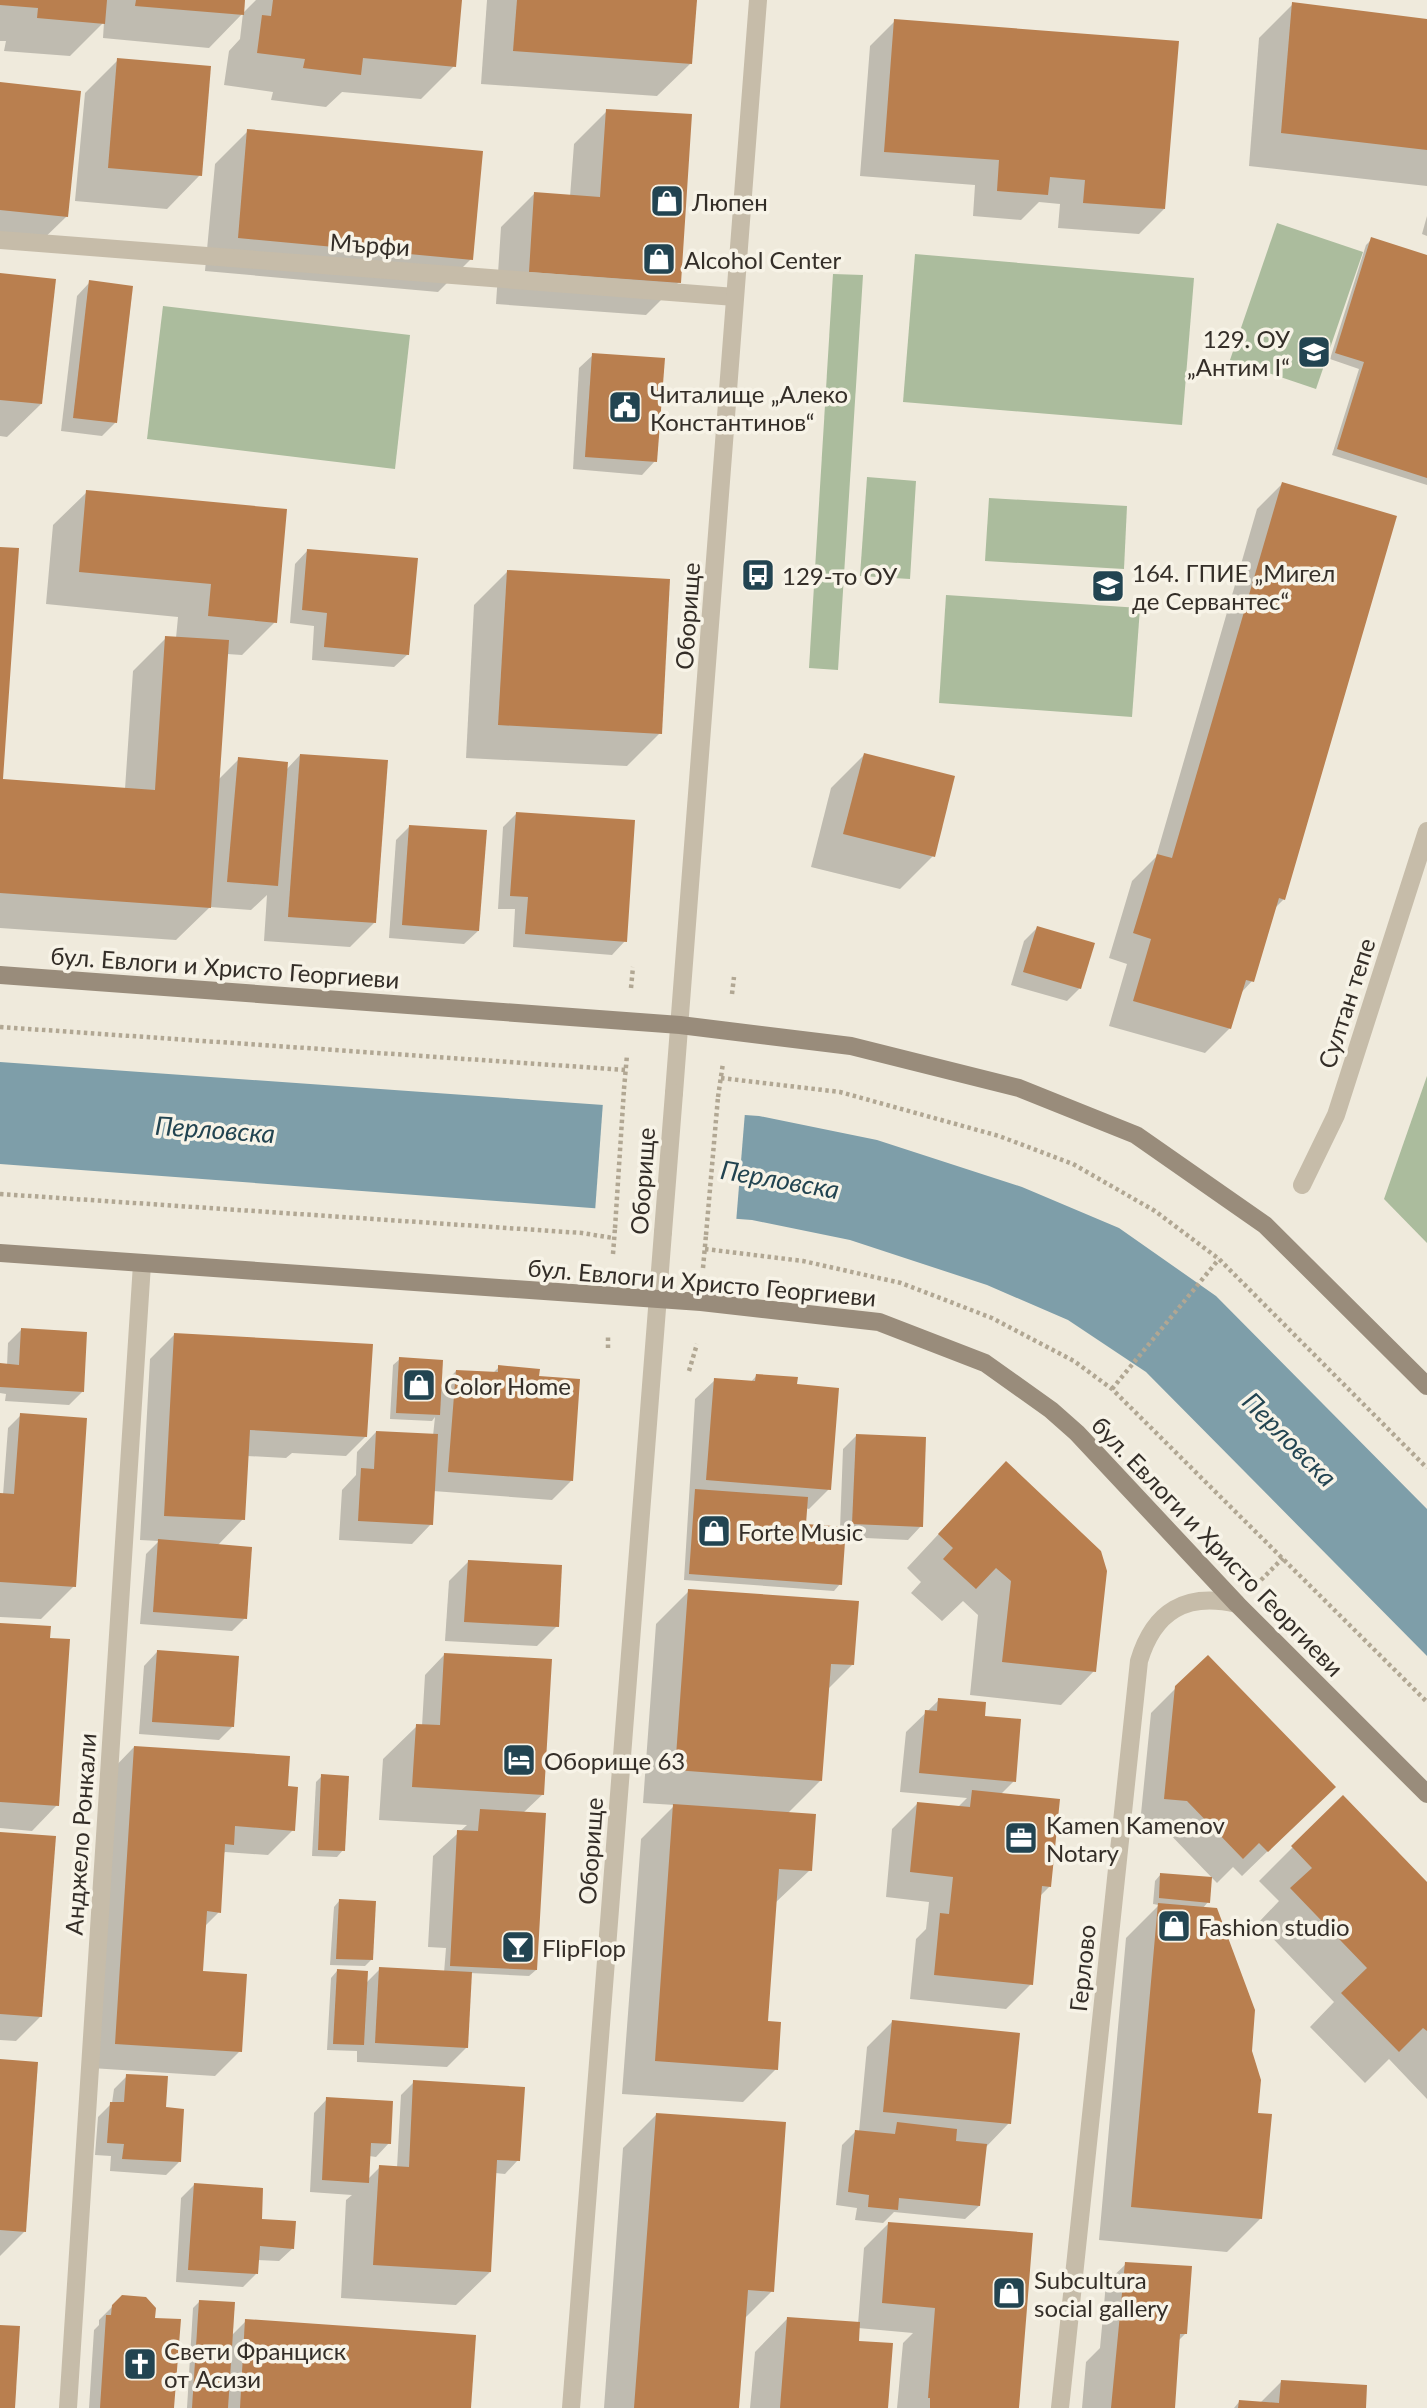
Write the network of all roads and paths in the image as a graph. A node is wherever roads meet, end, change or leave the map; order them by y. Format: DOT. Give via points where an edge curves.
graph roads {
  1 [pos="758,0"];
  2 [pos="0,240"];
  3 [pos="735,298"];
  4 [pos="1427,831"];
  5 [pos="633,967"];
  6 [pos="0,975"];
  7 [pos="734,977"];
  8 [pos="631,993"];
  9 [pos="732,994"];
  10 [pos="680,1025"];
  11 [pos="0,1027"];
  12 [pos="627,1048"];
  13 [pos="724,1057"];
  14 [pos="626,1070"];
  15 [pos="721,1078"];
  16 [pos="1302,1185"];
  17 [pos="0,1194"];
  18 [pos="613,1238"];
  19 [pos="0,1253"];
  20 [pos="613,1254"];
  21 [pos="1219,1259"];
  22 [pos="142,1264"];
  23 [pos="703,1276"];
  24 [pos="657,1299"];
  25 [pos="608,1336"];
  26 [pos="697,1344"];
  27 [pos="608,1348"];
  28 [pos="689,1371"];
  29 [pos="1427,1385"];
  30 [pos="1112,1389"];
  31 [pos="1427,1468"];
  32 [pos="1237,1604"];
  33 [pos="1427,1794"];
  34 [pos="68,2408"];
  35 [pos="571,2408"];
  36 [pos="1060,2408"];
  1 -- 3 [label="street, Оборище"];
  2 -- 3 [label="street, Мърфи"];
  3 -- 10 [label="street, Оборище"];
  4 -- 16 [label="street, Султан тепе" via="1336,1115"];
  5 -- 8 [label="path"];
  6 -- 10 [label="main road, бул. Евлоги и Христо Георгиеви"];
  7 -- 9 [label="path"];
  10 -- 24 [label="street, Оборище, bridge"];
  10 -- 29 [label="main road, бул. Евлоги и Христо Георгиеви" via="851,1046 1018,1088 1136,1135 1265,1225"];
  11 -- 14 [label="path"];
  12 -- 14 [label="path"];
  13 -- 15 [label="path"];
  14 -- 18 [label="path, bridge"];
  15 -- 21 [label="path" via="840,1092 999,1136 1073,1164 1155,1210"];
  15 -- 23 [label="path, bridge"];
  17 -- 18 [label="path"];
  18 -- 20 [label="path"];
  19 -- 22 [label="main road, бул. Евлоги и Христо Георгиеви"];
  21 -- 30 [label="path, bridge"];
  21 -- 31 [label="path"];
  22 -- 24 [label="main road, бул. Евлоги и Христо Георгиеви"];
  22 -- 34 [label="street, Анджело Ронкали"];
  24 -- 32 [label="main road, бул. Евлоги и Христо Георгиеви" via="879,1322 985,1363 1077,1433"];
  24 -- 35 [label="street, Оборище"];
  25 -- 27 [label="path"];
  26 -- 28 [label="path"];
  32 -- 33 [label="main road, бул. Евлоги и Христо Георгиеви"];
  32 -- 36 [label="street, Герлово" via="1216,1599 1175,1609 1158,1622 1139,1661"];
}
